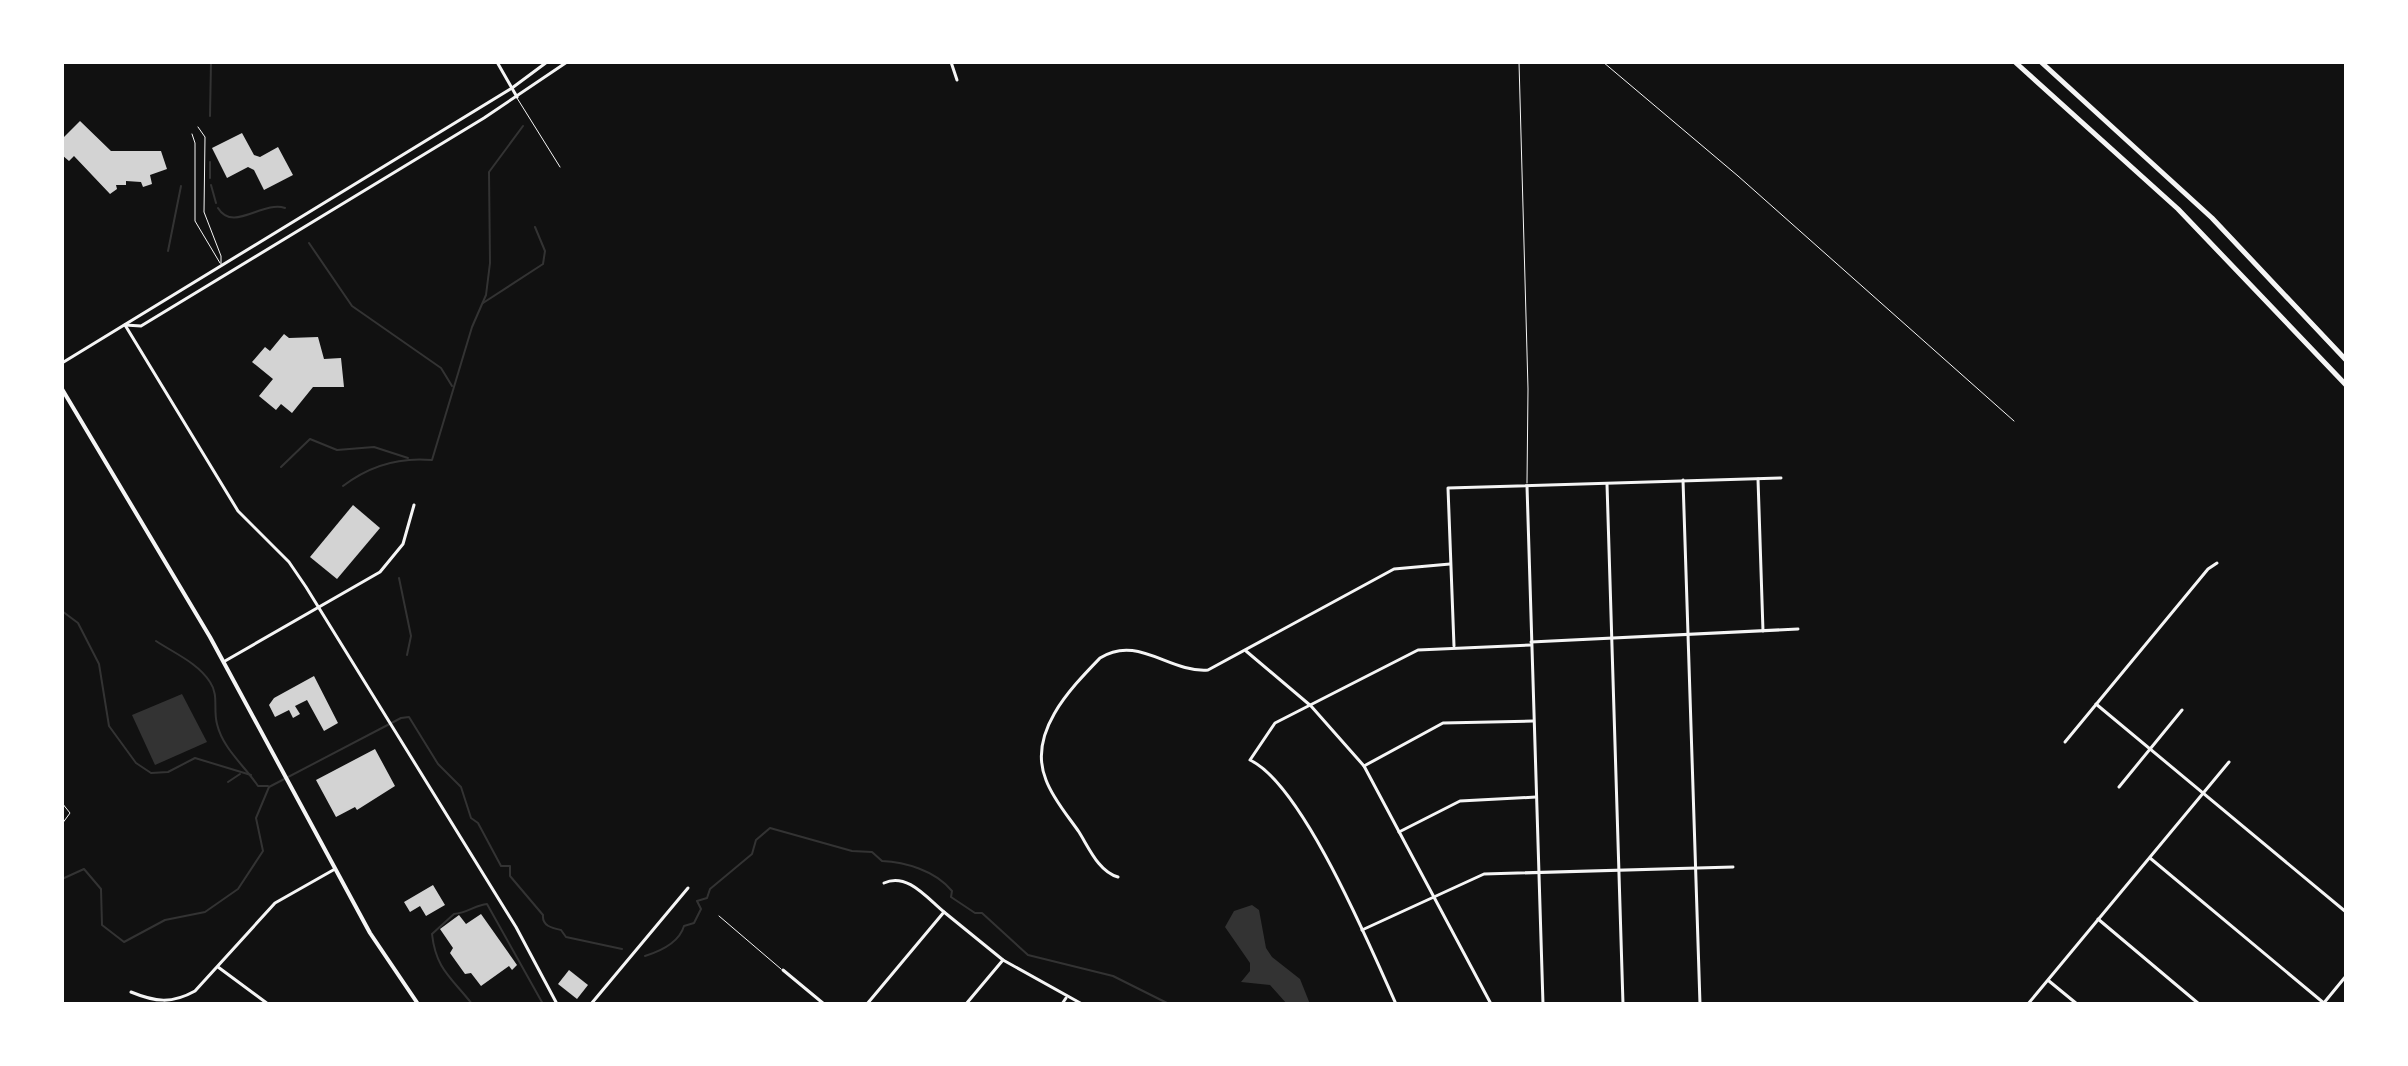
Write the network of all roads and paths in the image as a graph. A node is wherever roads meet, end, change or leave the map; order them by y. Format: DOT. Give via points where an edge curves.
graph roads {
  1 [pos="497,62"];
  2 [pos="547,62"];
  3 [pos="567,62"];
  4 [pos="951,62"];
  5 [pos="1519,62"];
  6 [pos="1603,62"];
  7 [pos="2015,62"];
  8 [pos="2041,62"];
  9 [pos="957,80"];
  10 [pos="512,88"];
  11 [pos="517,97"];
  12 [pos="198,127"];
  13 [pos="192,134"];
  14 [pos="560,167"];
  15 [pos="221,264"];
  16 [pos="227,275"];
  17 [pos="125,325"];
  18 [pos="2346,360"];
  19 [pos="62,363"];
  20 [pos="2346,385"];
  21 [pos="62,389"];
  22 [pos="2014,421"];
  23 [pos="1781,478"];
  24 [pos="1758,479"];
  25 [pos="1683,480"];
  26 [pos="1607,484"];
  27 [pos="1527,486"];
  28 [pos="414,505"];
  29 [pos="2217,563"];
  30 [pos="1450,564"];
  31 [pos="320,610"];
  32 [pos="1798,629"];
  33 [pos="1763,632"];
  34 [pos="1688,636"];
  35 [pos="1611,639"];
  36 [pos="1531,643"];
  37 [pos="1454,646"];
  38 [pos="1246,651"];
  39 [pos="224,662"];
  40 [pos="2096,704"];
  41 [pos="1311,706"];
  42 [pos="2182,710"];
  43 [pos="1533,721"];
  44 [pos="2065,742"];
  45 [pos="2150,749"];
  46 [pos="2229,762"];
  47 [pos="1364,766"];
  48 [pos="2119,787"];
  49 [pos="2203,793"];
  50 [pos="1536,797"];
  51 [pos="62,803"];
  52 [pos="62,824"];
  53 [pos="1399,832"];
  54 [pos="2150,858"];
  55 [pos="1733,867"];
  56 [pos="1696,868"];
  57 [pos="335,869"];
  58 [pos="1619,870"];
  59 [pos="1538,873"];
  60 [pos="1118,877"];
  61 [pos="884,883"];
  62 [pos="688,888"];
  63 [pos="1435,898"];
  64 [pos="944,912"];
  65 [pos="2346,912"];
  66 [pos="719,916"];
  67 [pos="2098,919"];
  68 [pos="1362,930"];
  69 [pos="1003,960"];
  70 [pos="218,967"];
  71 [pos="783,970"];
  72 [pos="2346,976"];
  73 [pos="2048,980"];
  74 [pos="131,992"];
  75 [pos="1066,998"];
  76 [pos="268,1004"];
  77 [pos="418,1004"];
  78 [pos="557,1004"];
  79 [pos="591,1004"];
  80 [pos="824,1004"];
  81 [pos="867,1004"];
  82 [pos="966,1004"];
  83 [pos="1062,1004"];
  84 [pos="1082,1004"];
  85 [pos="1396,1004"];
  86 [pos="1491,1004"];
  87 [pos="1543,1004"];
  88 [pos="1623,1004"];
  89 [pos="1700,1004"];
  90 [pos="2028,1004"];
  91 [pos="2077,1004"];
  92 [pos="2199,1004"];
  93 [pos="2324,1004"];
  1 -- 10 [label="street"];
  2 -- 10 [label="street"];
  3 -- 11 [label="street"];
  4 -- 9 [label="street"];
  5 -- 27 [label="lane"];
  6 -- 22 [label="lane"];
  7 -- 20 [label="highway" via="2169,200"];
  8 -- 18 [label="highway" via="2183,190"];
  10 -- 11 [label="street"];
  10 -- 15 [label="street"];
  11 -- 14 [label="lane"];
  11 -- 16 [label="street"];
  12 -- 15 [label="lane" via="205,137 204,212"];
  13 -- 15 [label="lane" via="195,221"];
  15 -- 16 [label="lane"];
  15 -- 17 [label="street"];
  16 -- 17 [label="street" via="141,326"];
  17 -- 19 [label="street"];
  17 -- 31 [label="street" via="238,511 289,562"];
  21 -- 39 [label="main road"];
  23 -- 24 [label="street"];
  24 -- 25 [label="street"];
  24 -- 33 [label="street"];
  25 -- 26 [label="street"];
  25 -- 34 [label="street"];
  26 -- 27 [label="street"];
  26 -- 35 [label="street"];
  27 -- 30 [label="street" via="1448,488"];
  27 -- 36 [label="street"];
  28 -- 31 [label="street" via="395,557"];
  29 -- 40 [label="street"];
  30 -- 37 [label="street"];
  30 -- 38 [label="street" via="1394,569"];
  31 -- 39 [label="street"];
  31 -- 78 [label="street" via="516,927"];
  32 -- 33 [label="street"];
  33 -- 34 [label="street"];
  34 -- 35 [label="street"];
  34 -- 56 [label="street"];
  35 -- 36 [label="street"];
  35 -- 58 [label="street"];
  36 -- 37 [label="street"];
  36 -- 43 [label="street"];
  37 -- 41 [label="street" via="1418,650"];
  38 -- 41 [label="street"];
  38 -- 60 [label="street" via="1218,667 1193,671 1131,648 1110,651 1091,667 1050,721 1041,746 1046,780 1102,868"];
  39 -- 57 [label="main road"];
  40 -- 44 [label="street"];
  40 -- 45 [label="street"];
  41 -- 47 [label="street"];
  41 -- 68 [label="street" via="1275,723 1250,760 1271,776 1291,804 1340,881"];
  42 -- 45 [label="street"];
  43 -- 47 [label="street" via="1443,723"];
  43 -- 50 [label="street"];
  45 -- 48 [label="street"];
  45 -- 49 [label="street"];
  46 -- 49 [label="street"];
  47 -- 53 [label="street"];
  49 -- 54 [label="street"];
  49 -- 65 [label="street"];
  50 -- 53 [label="street" via="1460,801"];
  50 -- 59 [label="street"];
  51 -- 52 [label="path" via="70,813"];
  53 -- 63 [label="street"];
  54 -- 67 [label="street"];
  54 -- 93 [label="street"];
  55 -- 56 [label="street"];
  56 -- 58 [label="street"];
  56 -- 89 [label="street"];
  57 -- 70 [label="street" via="275,903"];
  57 -- 77 [label="main road"];
  58 -- 59 [label="street"];
  58 -- 88 [label="street"];
  59 -- 63 [label="street" via="1484,874"];
  59 -- 87 [label="street"];
  61 -- 64 [label="street" via="906,881"];
  62 -- 79 [label="street"];
  63 -- 68 [label="street"];
  63 -- 86 [label="street"];
  64 -- 69 [label="street"];
  64 -- 81 [label="street"];
  66 -- 71 [label="lane"];
  67 -- 73 [label="street"];
  67 -- 92 [label="street"];
  68 -- 85 [label="street"];
  69 -- 75 [label="street"];
  69 -- 82 [label="street"];
  70 -- 74 [label="street" via="195,991 180,998 152,1000"];
  70 -- 76 [label="street"];
  71 -- 80 [label="street"];
  72 -- 93 [label="street"];
  73 -- 90 [label="street"];
  73 -- 91 [label="street"];
  75 -- 83 [label="street"];
  75 -- 84 [label="street"];
}
